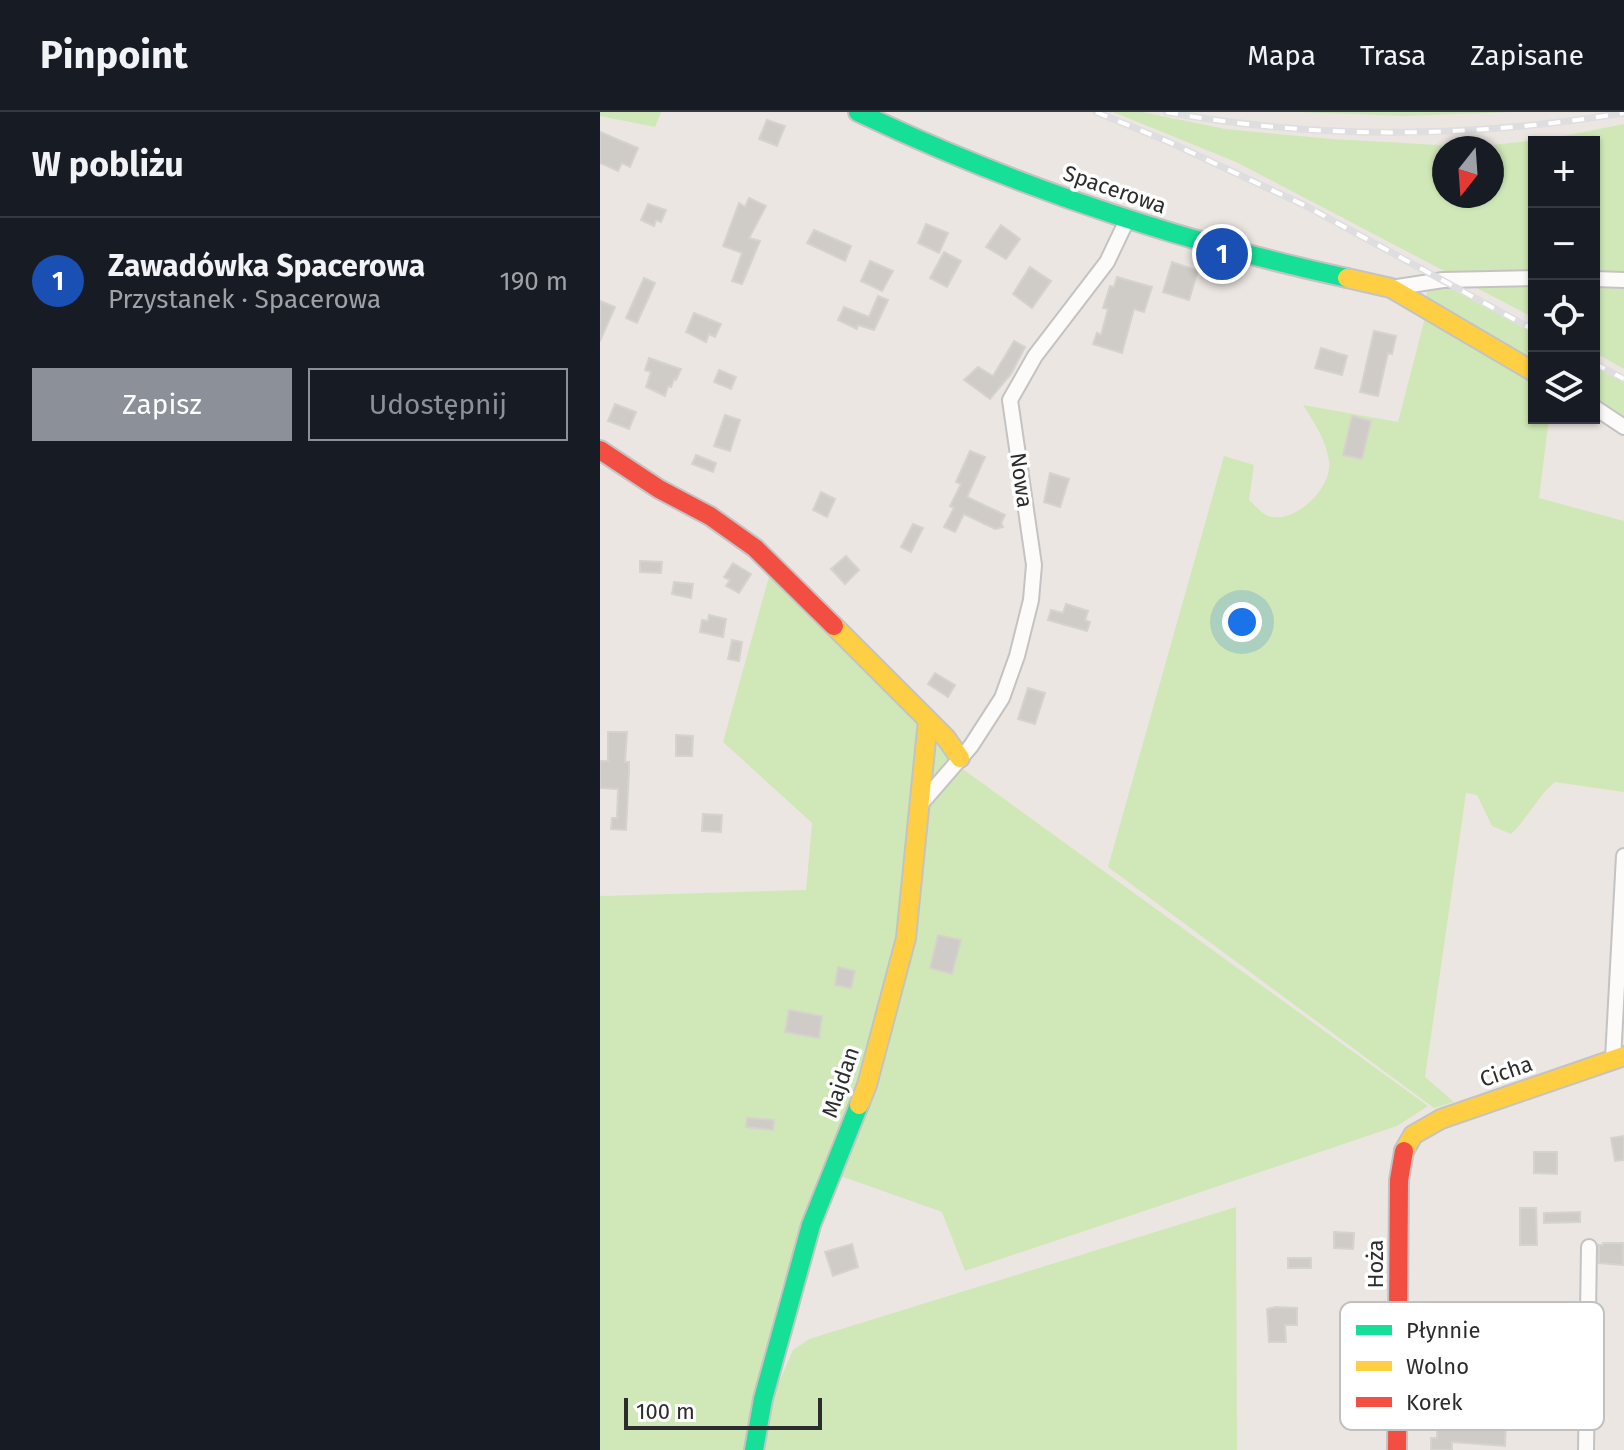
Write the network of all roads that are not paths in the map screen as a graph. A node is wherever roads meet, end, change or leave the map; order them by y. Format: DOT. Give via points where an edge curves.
graph roads {
  1 [pos="858,112"];
  2 [pos="1127,220"];
  3 [pos="1528,278"];
  4 [pos="1600,279"];
  5 [pos="1624,280"];
  6 [pos="1391,288"];
  7 [pos="1528,368"];
  8 [pos="1600,411"];
  9 [pos="1624,427"];
  10 [pos="600,450"];
  11 [pos="928,720"];
  12 [pos="960,758"];
  13 [pos="919,806"];
  14 [pos="1624,856"];
  15 [pos="1619,1058"];
  16 [pos="1415,1131"];
  17 [pos="1589,1247"];
  18 [pos="1399,1302"];
  19 [pos="1588,1302"];
  20 [pos="1397,1430"];
  21 [pos="1586,1430"];
  22 [pos="754,1450"];
  23 [pos="1397,1450"];
  24 [pos="1586,1450"];
  1 -- 2 [label="street, Spacerowa" via="943,152"];
  2 -- 6 [label="street, Spacerowa"];
  2 -- 12 [label="street, Nowa" via="1107,262 1035,356 1010,400 1034,583 1011,675 987,724"];
  3 -- 6 [label="street" via="1443,280"];
  4 -- 5 [label="street"];
  6 -- 7 [label="street, Spacerowa"];
  8 -- 9 [label="street"];
  10 -- 11 [label="street" via="755,548"];
  11 -- 12 [label="street"];
  11 -- 13 [label="street, Majdan"];
  12 -- 13 [label="street, Nowa"];
  13 -- 22 [label="street, Majdan" via="906,938 867,1085 811,1225"];
  14 -- 15 [label="street, Cicha"];
  15 -- 16 [label="street, Cicha"];
  16 -- 18 [label="street, Hoża" via="1402,1152 1399,1180"];
  17 -- 19 [label="street"];
  20 -- 23 [label="street, Hoża"];
  21 -- 24 [label="street"];
}
